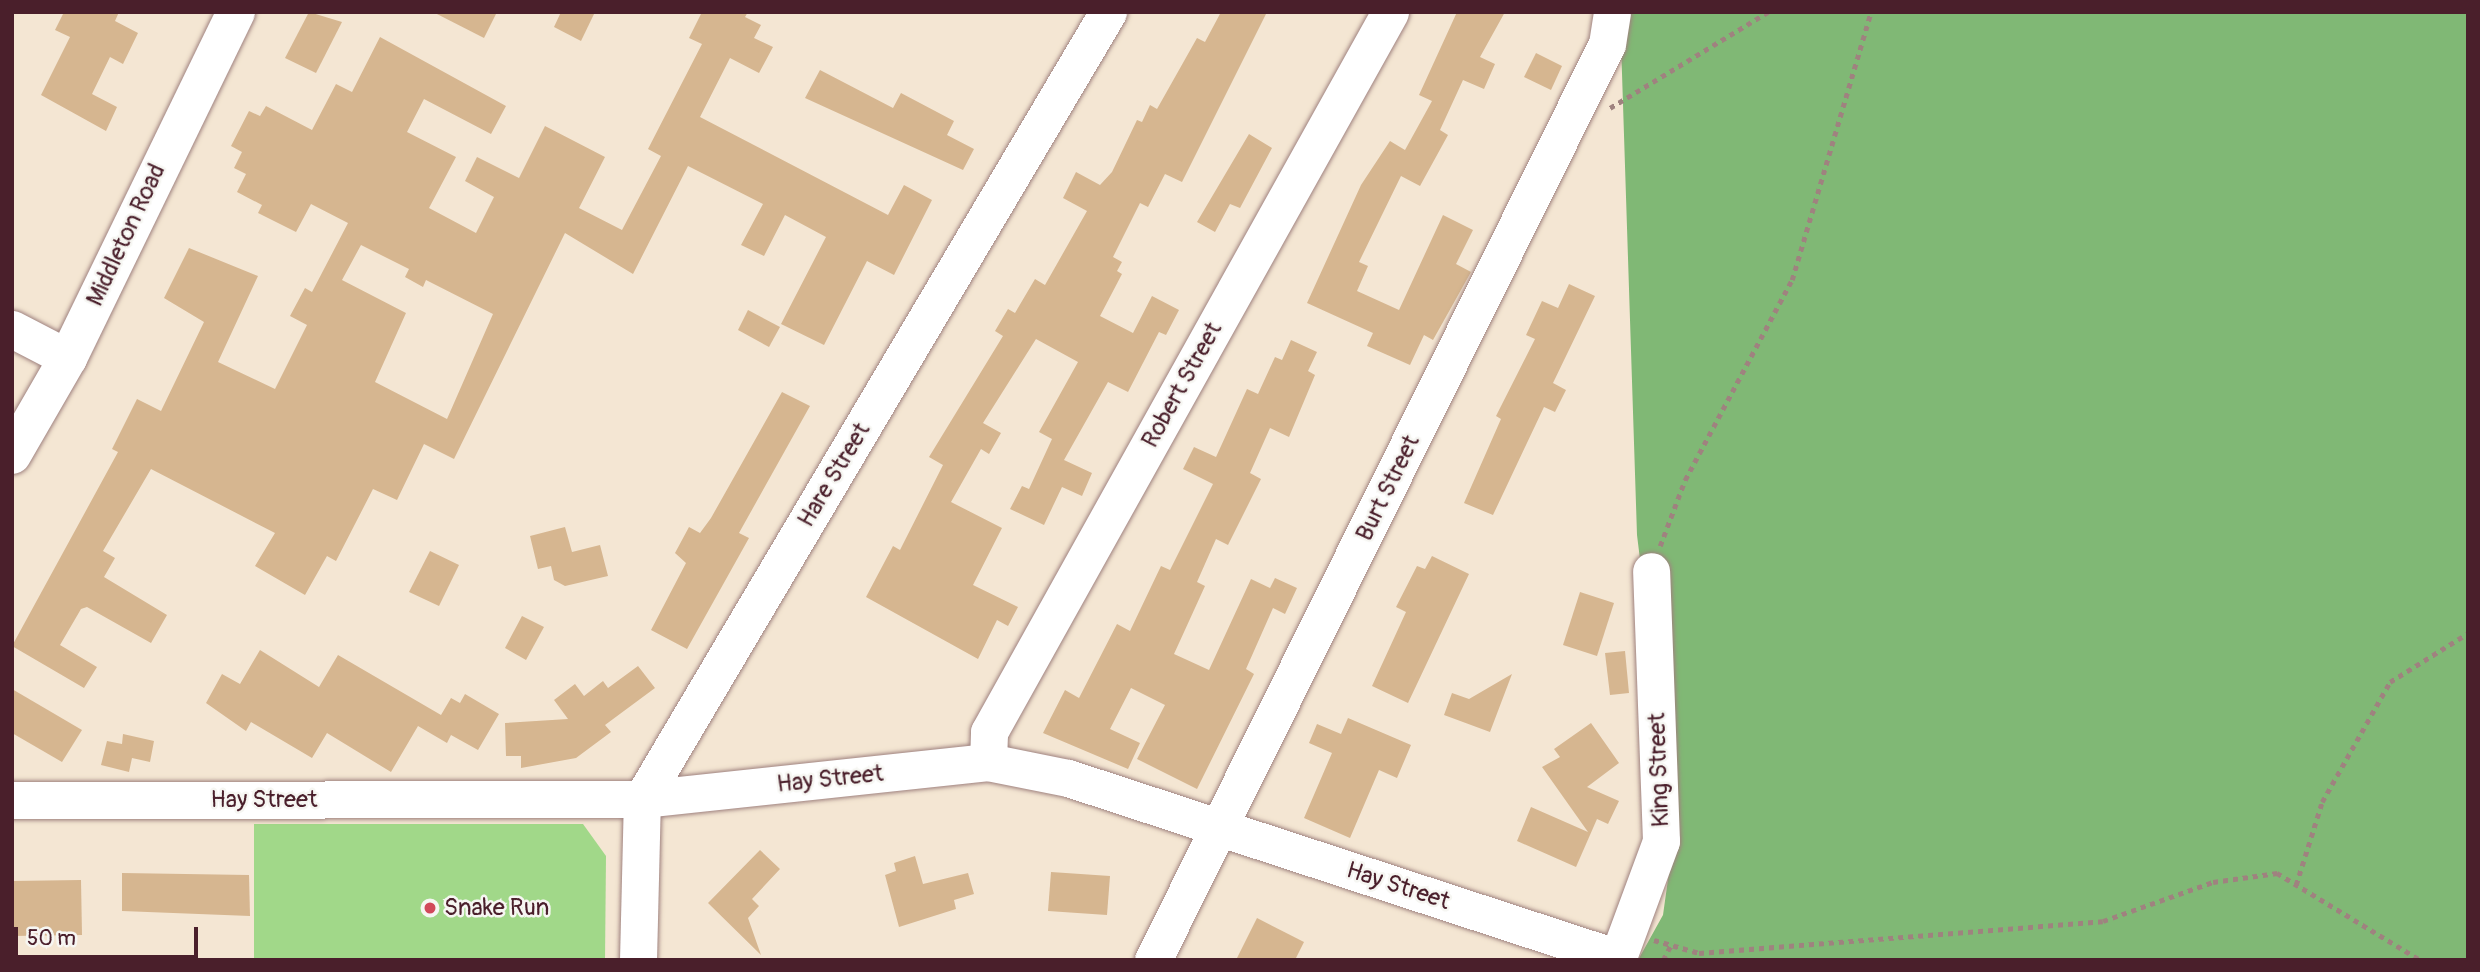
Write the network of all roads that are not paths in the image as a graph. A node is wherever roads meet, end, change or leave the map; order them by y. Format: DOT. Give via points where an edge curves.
graph roads {
  1 [pos="236,12"];
  2 [pos="1108,12"];
  3 [pos="1390,12"];
  4 [pos="1612,12"];
  5 [pos="12,329"];
  6 [pos="68,358"];
  7 [pos="12,455"];
  8 [pos="1651,571"];
  9 [pos="988,762"];
  10 [pos="642,799"];
  11 [pos="12,800"];
  12 [pos="1221,827"];
  13 [pos="1621,950"];
  14 [pos="638,960"];
  15 [pos="1153,960"];
  1 -- 6 [label="main road, Middleton Road"];
  2 -- 10 [label="street, Hare Street"];
  3 -- 9 [label="street, Robert Street" via="989,732"];
  4 -- 12 [label="street, Burt Street" via="1608,44"];
  5 -- 6 [label="street"];
  6 -- 7 [label="main road, Middleton Road"];
  8 -- 13 [label="street, King Street" via="1661,841"];
  9 -- 10 [label="street, Hay Street"];
  9 -- 12 [label="street, Hay Street" via="1068,778"];
  10 -- 11 [label="street, Hay Street"];
  10 -- 14 [label="street, Hare Street"];
  12 -- 13 [label="street, Hay Street"];
  12 -- 15 [label="street, Burt Street"];
}
